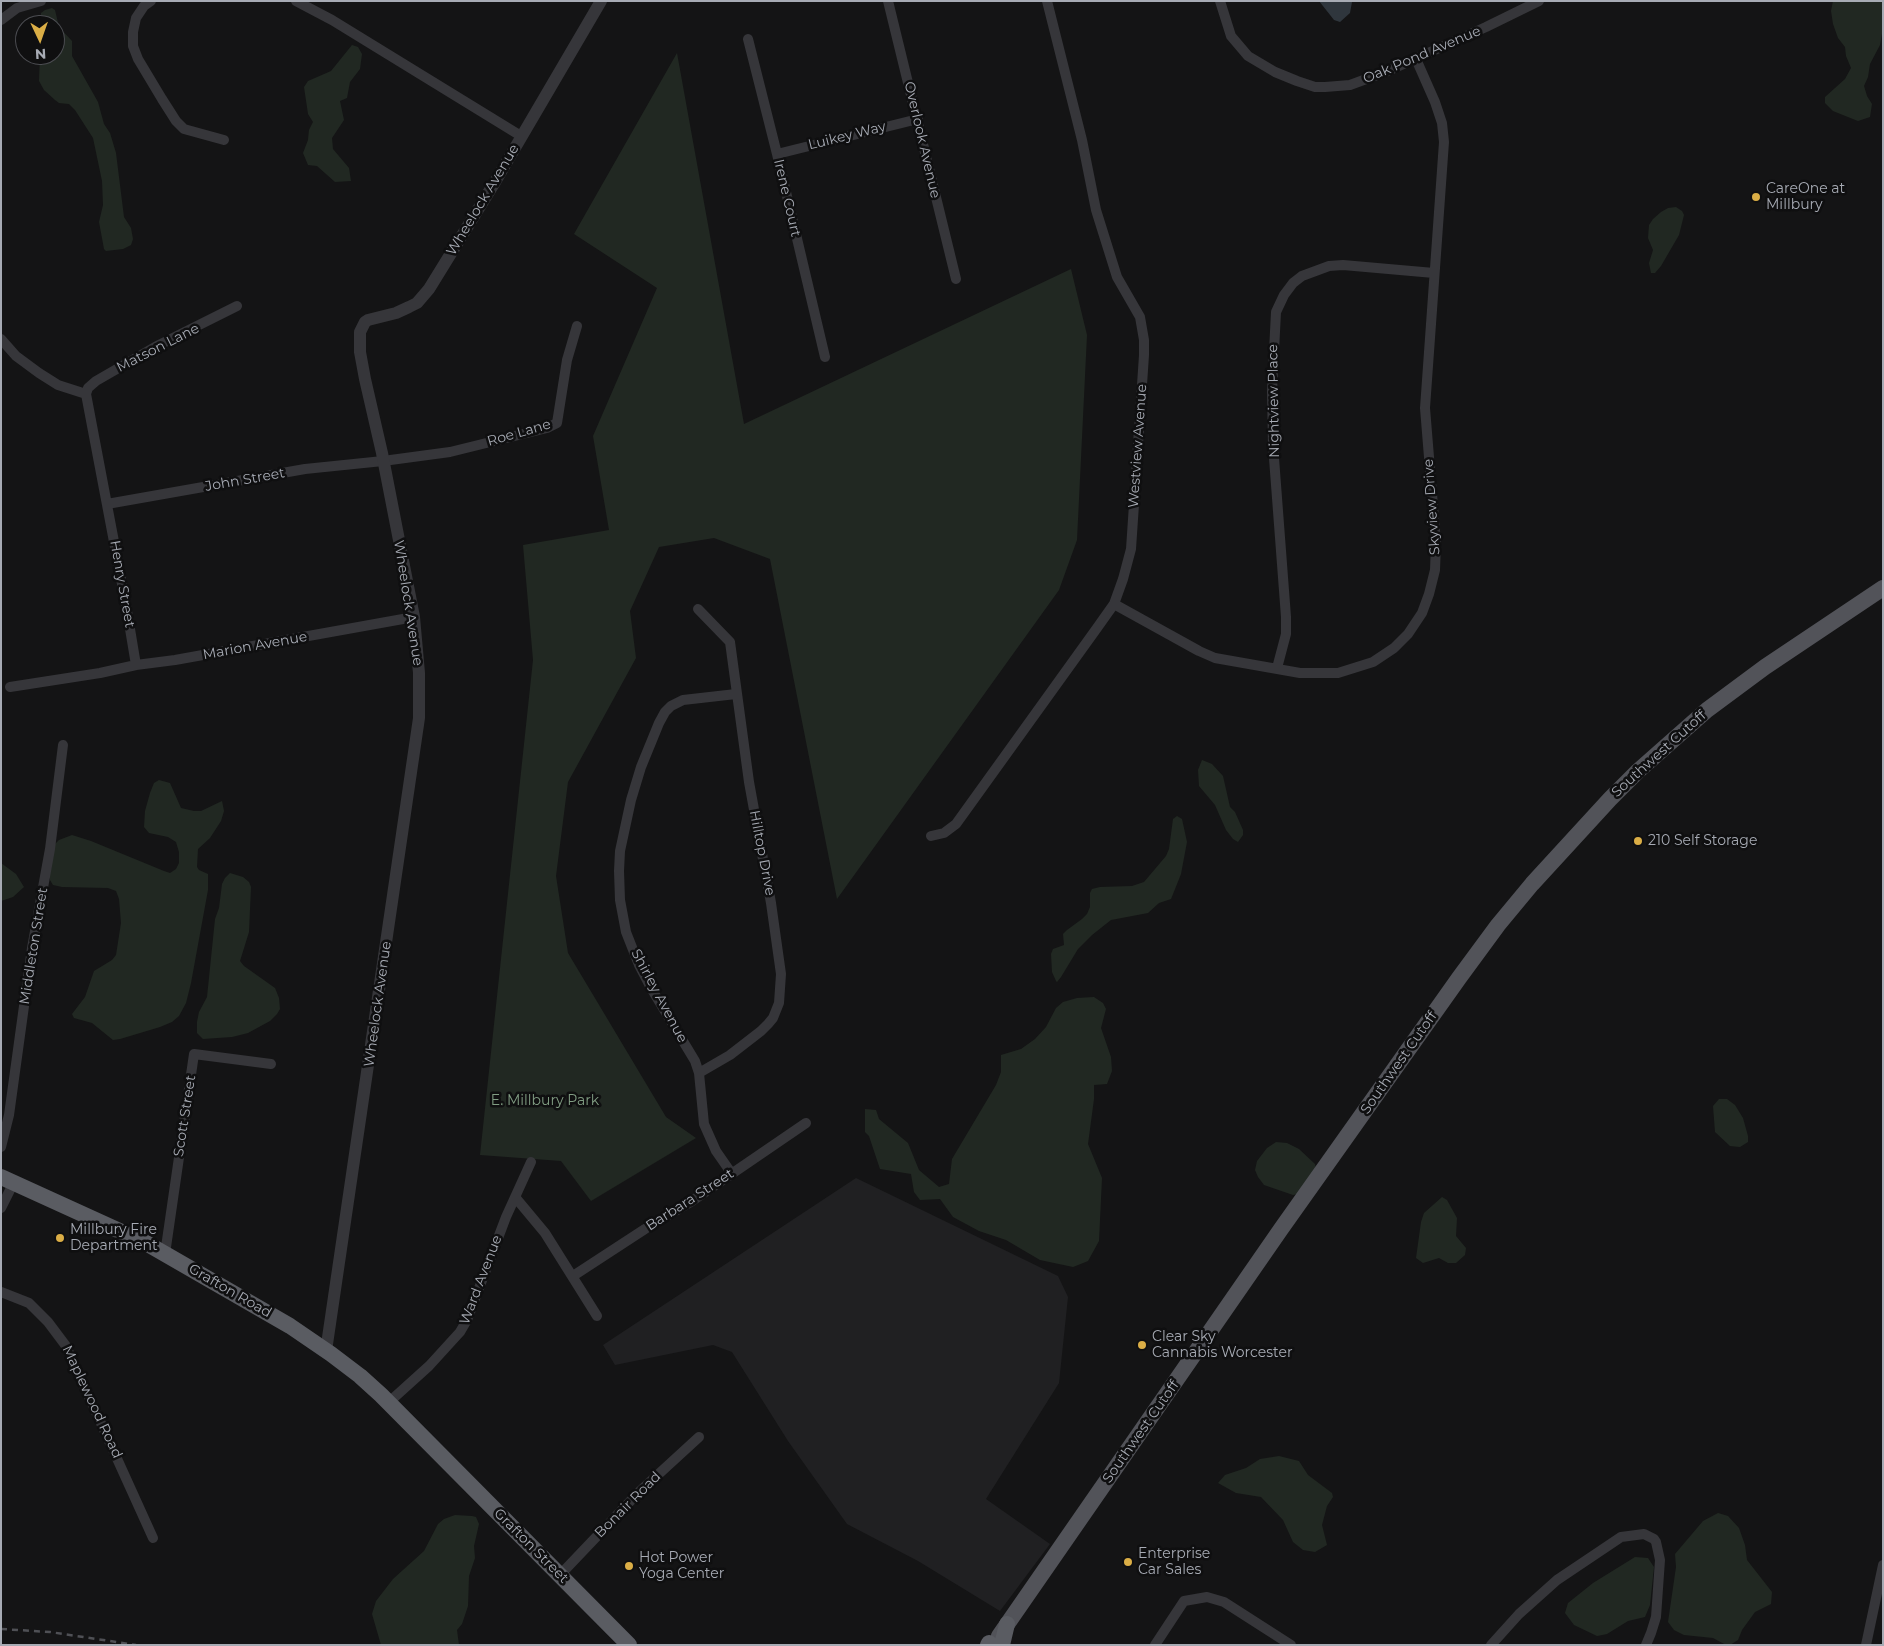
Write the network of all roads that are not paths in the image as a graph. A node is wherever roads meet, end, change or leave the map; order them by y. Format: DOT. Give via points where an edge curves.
graph roads {
  1 [pos="41,1"];
  2 [pos="296,1"];
  3 [pos="601,1"];
  4 [pos="888,1"];
  5 [pos="1047,1"];
  6 [pos="1220,1"];
  7 [pos="1539,1"];
  8 [pos="149,2"];
  9 [pos="1,20"];
  10 [pos="748,39"];
  11 [pos="1416,59"];
  12 [pos="918,119"];
  13 [pos="521,136"];
  14 [pos="224,140"];
  15 [pos="777,154"];
  16 [pos="1434,274"];
  17 [pos="956,279"];
  18 [pos="237,306"];
  19 [pos="577,326"];
  20 [pos="1,339"];
  21 [pos="825,357"];
  22 [pos="86,394"];
  23 [pos="384,461"];
  24 [pos="107,504"];
  25 [pos="1883,588"];
  26 [pos="1114,604"];
  27 [pos="698,609"];
  28 [pos="414,617"];
  29 [pos="136,665"];
  30 [pos="1277,668"];
  31 [pos="10,687"];
  32 [pos="736,694"];
  33 [pos="63,745"];
  34 [pos="931,836"];
  35 [pos="271,1064"];
  36 [pos="699,1073"];
  37 [pos="806,1123"];
  38 [pos="1,1147"];
  39 [pos="531,1162"];
  40 [pos="732,1174"];
  41 [pos="8,1180"];
  42 [pos="515,1197"];
  43 [pos="1,1208"];
  44 [pos="165,1254"];
  45 [pos="573,1276"];
  46 [pos="1,1292"];
  47 [pos="597,1316"];
  48 [pos="326,1351"];
  49 [pos="388,1403"];
  50 [pos="699,1437"];
  51 [pos="432,1447"];
  52 [pos="153,1538"];
  53 [pos="1883,1565"];
  54 [pos="560,1575"];
  55 [pos="1007,1624"];
  56 [pos="993,1644"];
  57 [pos="1292,1644"];
  58 [pos="629,1645"];
  59 [pos="1155,1645"];
  60 [pos="1491,1645"];
  61 [pos="1646,1645"];
  62 [pos="1866,1645"];
  1 -- 9 [label="street" via="17,8"];
  2 -- 13 [label="street"];
  3 -- 13 [label="street, Wheelock Avenue"];
  4 -- 12 [label="street, Overlook Avenue"];
  5 -- 26 [label="street, Westview Avenue" via="1096,210 1117,277 1140,317 1144,340 1131,549"];
  6 -- 11 [label="street, Oak Pond Avenue" via="1232,36 1248,56 1275,72 1306,84 1325,87 1350,85"];
  7 -- 11 [label="street, Oak Pond Avenue"];
  8 -- 14 [label="street" via="136,18 132,32 138,59 184,129"];
  10 -- 15 [label="street, Irene Court"];
  11 -- 16 [label="street, Skyview Drive" via="1435,102 1443,133"];
  12 -- 15 [label="street, Luikey Way"];
  12 -- 17 [label="street, Overlook Avenue"];
  13 -- 23 [label="street, Wheelock Avenue" via="423,297 402,310 368,320 360,332 360,352"];
  15 -- 21 [label="street, Irene Court"];
  16 -- 30 [label="street, Skyview Drive" via="1425,408 1436,543 1435,570 1422,613 1394,648 1373,662 1338,673 1300,673"];
  16 -- 30 [label="street, Nightview Place" via="1328,266 1293,283 1276,312 1273,445 1286,617"];
  18 -- 22 [label="street, Matson Lane" via="96,381"];
  19 -- 23 [label="street, Roe Lane" via="567,360 557,423 450,452"];
  20 -- 22 [label="street" via="16,356 39,373 58,385"];
  22 -- 24 [label="street, Henry Street"];
  23 -- 24 [label="street, John Street" via="305,469"];
  23 -- 28 [label="street, Wheelock Avenue"];
  24 -- 29 [label="street, Henry Street"];
  25 -- 55 [label="main road, Southwest Cutoff" via="1764,667 1695,721 1616,793 1532,884 1459,978"];
  26 -- 30 [label="street, Skyview Drive" via="1215,658"];
  26 -- 34 [label="street, Westview Avenue" via="956,824 944,833"];
  27 -- 32 [label="street, Hilltop Drive" via="730,642"];
  28 -- 29 [label="street, Marion Avenue"];
  28 -- 48 [label="street, Wheelock Avenue" via="420,684 417,742"];
  29 -- 31 [label="street, Marion Avenue"];
  32 -- 36 [label="street, Hilltop Drive" via="781,974 779,1003 773,1018 761,1032"];
  32 -- 36 [label="street, Shirley Avenue" via="683,700 665,712 641,767 620,851 620,900 626,932 643,972"];
  33 -- 38 [label="street, Middleton Street" via="50,849"];
  35 -- 44 [label="street, Scott Street" via="194,1054"];
  36 -- 40 [label="street, Shirley Avenue" via="704,1124 716,1151"];
  37 -- 40 [label="street, Barbara Street"];
  39 -- 42 [label="street, Ward Avenue"];
  40 -- 45 [label="street, Barbara Street"];
  41 -- 43 [label="street"];
  41 -- 44 [label="highway, Grafton Road"];
  42 -- 45 [label="street" via="545,1233"];
  42 -- 49 [label="street, Ward Avenue" via="460,1332"];
  44 -- 48 [label="highway, Grafton Road" via="290,1326"];
  45 -- 47 [label="street"];
  46 -- 52 [label="street, Maplewood Road" via="29,1303 66,1346"];
  48 -- 49 [label="highway, Grafton Road" via="360,1376"];
  49 -- 51 [label="highway, Grafton Road"];
  50 -- 54 [label="street, Bonair Road" via="639,1492"];
  51 -- 54 [label="highway, Grafton Street"];
  53 -- 62 [label="street"];
  54 -- 58 [label="highway, Grafton Street"];
  55 -- 56 [label="highway"];
  57 -- 59 [label="street" via="1216,1598 1197,1597 1184,1600"];
  60 -- 61 [label="street" via="1557,1580 1621,1537 1644,1534 1656,1542 1660,1560 1656,1617"];
}
